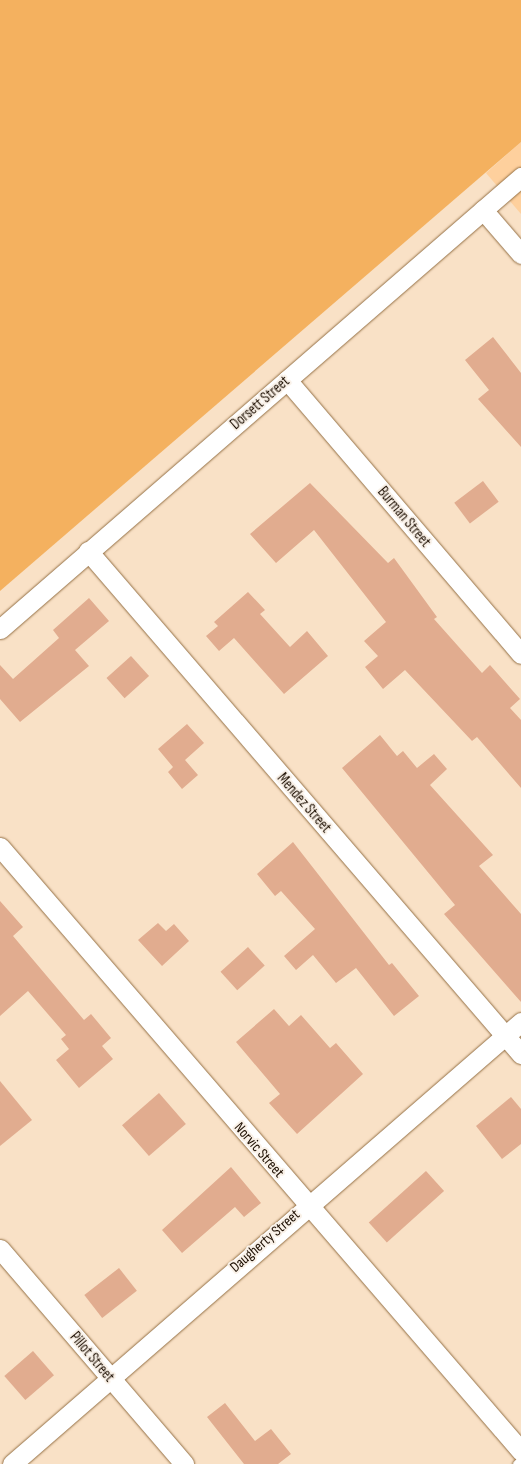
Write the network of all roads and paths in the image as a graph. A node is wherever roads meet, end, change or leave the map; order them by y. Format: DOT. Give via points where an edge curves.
graph roads {
  1 [pos="521,177"];
  2 [pos="483,210"];
  3 [pos="521,254"];
  4 [pos="288,380"];
  5 [pos="88,551"];
  6 [pos="0,629"];
  7 [pos="521,654"];
  8 [pos="0,847"];
  9 [pos="521,1022"];
  10 [pos="506,1036"];
  11 [pos="521,1054"];
  12 [pos="306,1205"];
  13 [pos="0,1249"];
  14 [pos="110,1378"];
  15 [pos="521,1451"];
  16 [pos="521,1460"];
  17 [pos="12,1464"];
  18 [pos="184,1464"];
  19 [pos="516,1464"];
  1 -- 2 [label="street, Dorsett Street"];
  2 -- 3 [label="street"];
  2 -- 4 [label="street, Dorsett Street"];
  4 -- 5 [label="street, Dorsett Street"];
  4 -- 7 [label="street, Burman Street"];
  5 -- 6 [label="street, Dorsett Street"];
  5 -- 10 [label="street, Mendez Street"];
  8 -- 12 [label="street, Norvic Street"];
  9 -- 10 [label="street, Daugherty Street"];
  10 -- 11 [label="street, Mendez Street"];
  10 -- 12 [label="street, Daugherty Street"];
  12 -- 14 [label="street, Daugherty Street"];
  12 -- 15 [label="street, Norvic Street"];
  13 -- 14 [label="street, Pillot Street"];
  14 -- 17 [label="street, Daugherty Street"];
  14 -- 18 [label="street, Pillot Street"];
  16 -- 19 [label="lane"];
}
